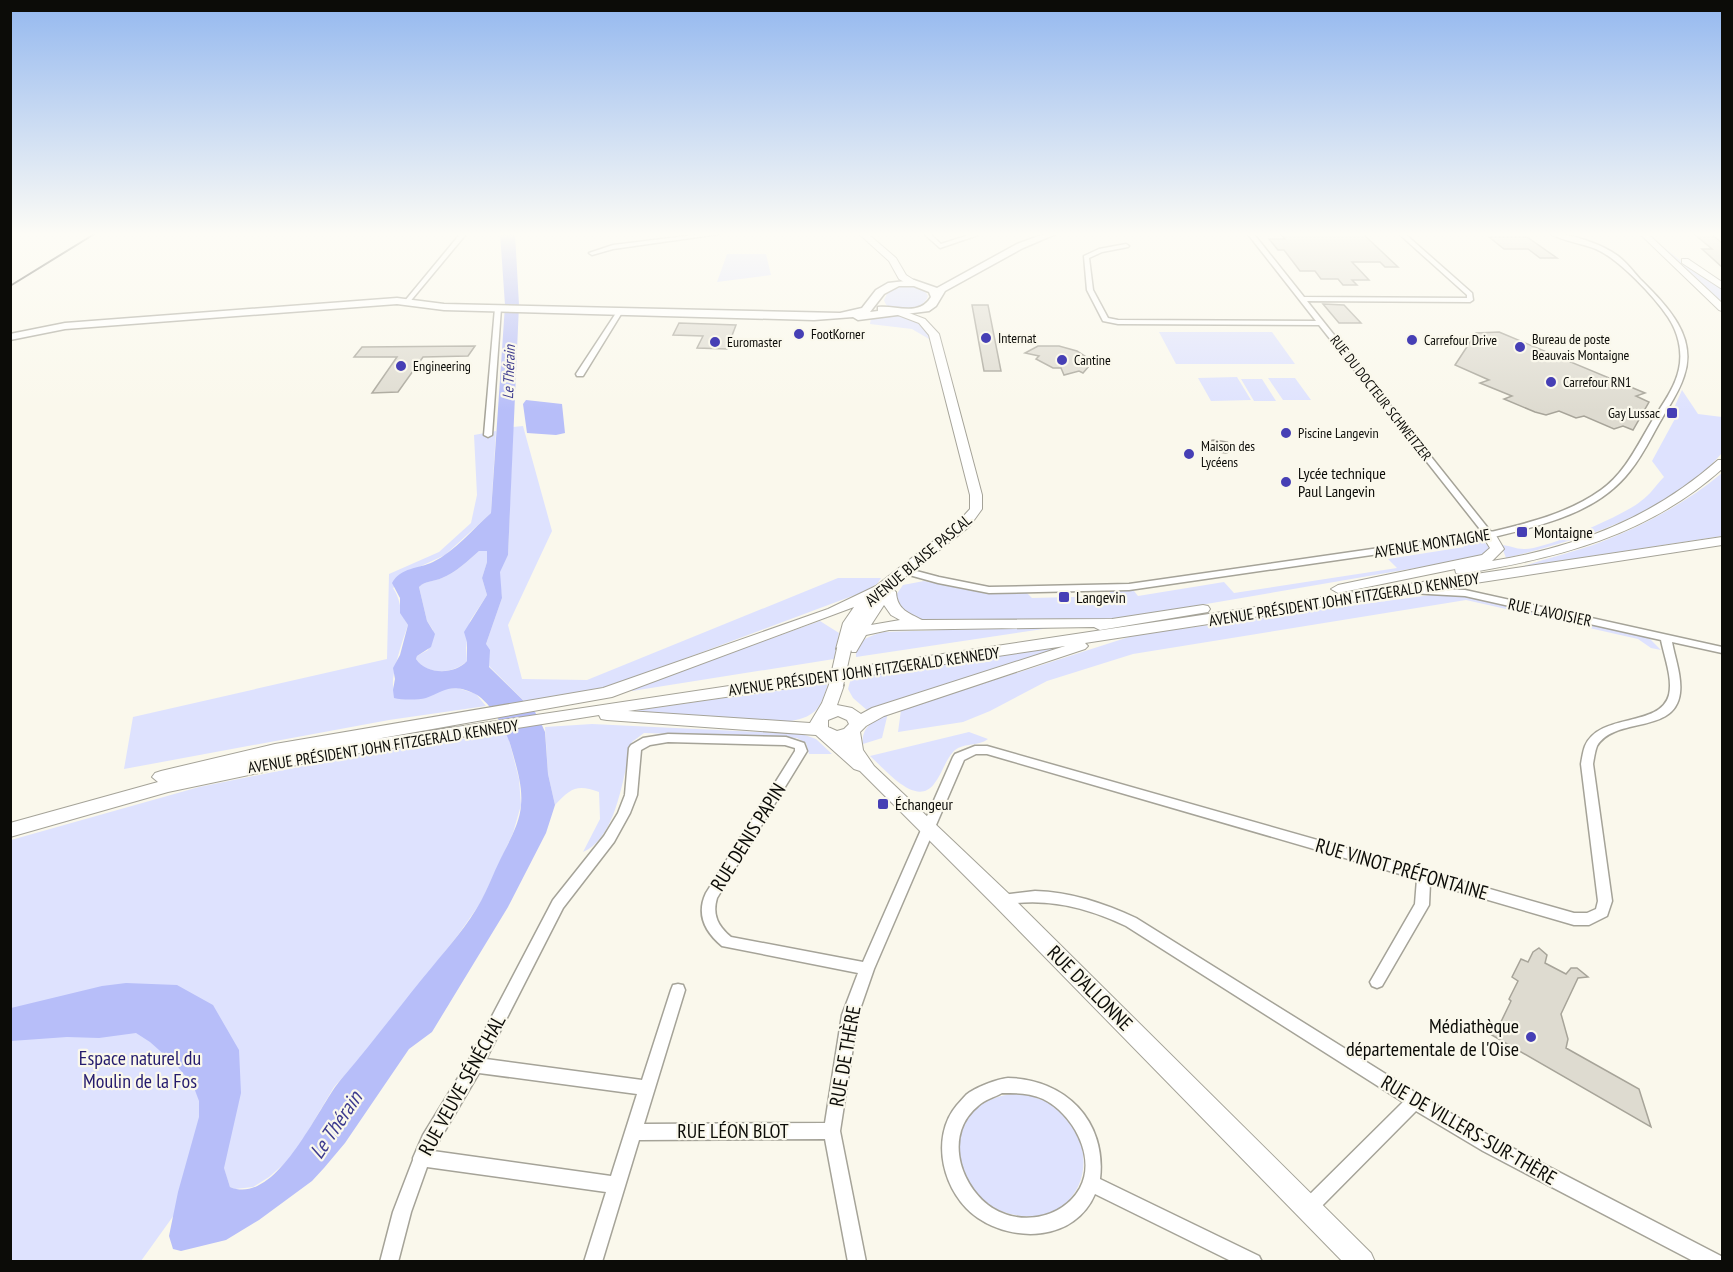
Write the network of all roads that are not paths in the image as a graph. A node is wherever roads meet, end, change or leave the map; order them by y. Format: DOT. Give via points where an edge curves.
graph roads {
  1 [pos="415,292"];
  2 [pos="879,292"];
  3 [pos="935,292"];
  4 [pos="940,292"];
  5 [pos="1091,292"];
  6 [pos="1298,292"];
  7 [pos="1468,292"];
  8 [pos="1649,292"];
  9 [pos="1706,292"];
  10 [pos="936,297"];
  11 [pos="876,298"];
  12 [pos="1303,299"];
  13 [pos="406,303"];
  14 [pos="387,304"];
  15 [pos="927,308"];
  16 [pos="1722,308"];
  17 [pos="500,310"];
  18 [pos="619,313"];
  19 [pos="897,313"];
  20 [pos="1321,322"];
  21 [pos="10,337"];
  22 [pos="580,374"];
  23 [pos="488,435"];
  24 [pos="1722,463"];
  25 [pos="1489,535"];
  26 [pos="1722,541"];
  27 [pos="909,572"];
  28 [pos="1338,589"];
  29 [pos="885,590"];
  30 [pos="1375,594"];
  31 [pos="833,612"];
  32 [pos="1141,619"];
  33 [pos="931,624"];
  34 [pos="1123,632"];
  35 [pos="853,635"];
  36 [pos="1666,638"];
  37 [pos="1722,650"];
  38 [pos="839,685"];
  39 [pos="543,712"];
  40 [pos="494,719"];
  41 [pos="852,723"];
  42 [pos="822,726"];
  43 [pos="715,738"];
  44 [pos="868,770"];
  45 [pos="10,820"];
  46 [pos="928,827"];
  47 [pos="10,830"];
  48 [pos="1424,876"];
  49 [pos="1002,900"];
  50 [pos="867,969"];
  51 [pos="1377,982"];
  52 [pos="678,990"];
  53 [pos="475,1065"];
  54 [pos="647,1088"];
  55 [pos="1415,1101"];
  56 [pos="832,1131"];
  57 [pos="634,1132"];
  58 [pos="421,1158"];
  59 [pos="1090,1183"];
  60 [pos="617,1185"];
  61 [pos="1308,1208"];
  62 [pos="389,1262"];
  63 [pos="593,1262"];
  64 [pos="857,1262"];
  65 [pos="1253,1262"];
  66 [pos="1362,1262"];
  67 [pos="1715,1262"];
  1 -- 13 [label="street"];
  2 -- 11 [label="main road"];
  3 -- 10 [label="main road"];
  4 -- 10 [label="main road"];
  5 -- 20 [label="street" via="1105,320 1118,322"];
  6 -- 12 [label="street, RUE DU DOCTEUR SCHWEITZER"];
  7 -- 12 [label="street" via="1470,300"];
  8 -- 25 [label="street, AVENUE MONTAIGNE" via="1676,325 1683,347 1683,367 1636,458 1615,483 1597,496 1566,512"];
  9 -- 16 [label="main road"];
  10 -- 15 [label="main road"];
  11 -- 18 [label="main road" via="862,311 826,316"];
  11 -- 19 [label="main road, AVENUE BLAISE PASCAL" via="879,307"];
  12 -- 20 [label="street, RUE DU DOCTEUR SCHWEITZER"];
  13 -- 14 [label="street"];
  13 -- 14 [label="main road" via="387,310"];
  13 -- 17 [label="main road"];
  14 -- 21 [label="main road" via="59,326"];
  15 -- 19 [label="main road"];
  15 -- 27 [label="main road, AVENUE BLAISE PASCAL" via="927,316 939,326 944,341 960,397 959,414 986,507 972,526"];
  17 -- 18 [label="main road"];
  17 -- 23 [label="street"];
  18 -- 19 [label="main road" via="832,319"];
  18 -- 22 [label="street"];
  19 -- 27 [label="main road, AVENUE BLAISE PASCAL" via="922,321 934,334 977,502 975,512 964,524"];
  20 -- 25 [label="street, RUE DU DOCTEUR SCHWEITZER"];
  24 -- 28 [label="main road, AVENUE PRÉSIDENT JOHN FITZGERALD KENNEDY" via="1669,503 1575,544 1501,564"];
  25 -- 27 [label="street, AVENUE MONTAIGNE" via="1129,587 989,590"];
  25 -- 28 [label="main road" via="1497,549 1487,558"];
  26 -- 30 [label="main road, AVENUE PRÉSIDENT JOHN FITZGERALD KENNEDY"];
  27 -- 29 [label="main road, AVENUE BLAISE PASCAL"];
  28 -- 32 [label="main road, AVENUE PRÉSIDENT JOHN FITZGERALD KENNEDY"];
  29 -- 31 [label="main road"];
  29 -- 33 [label="main road" via="891,606 900,615"];
  29 -- 35 [label="main road, AVENUE BLAISE PASCAL"];
  30 -- 34 [label="main road, AVENUE PRÉSIDENT JOHN FITZGERALD KENNEDY"];
  30 -- 36 [label="street, RUE LAVOISIER" via="1429,590 1465,593"];
  31 -- 35 [label="main road" via="844,612"];
  31 -- 39 [label="main road" via="631,686"];
  32 -- 33 [label="main road"];
  32 -- 39 [label="main road, AVENUE PRÉSIDENT JOHN FITZGERALD KENNEDY"];
  33 -- 35 [label="main road" via="883,626"];
  34 -- 39 [label="main road, AVENUE PRÉSIDENT JOHN FITZGERALD KENNEDY"];
  34 -- 41 [label="main road"];
  35 -- 38 [label="main road, bridge"];
  36 -- 37 [label="street, RUE LAVOISIER"];
  36 -- 48 [label="street, RUE VINOT PRÉFONTAINE" via="1673,700 1660,713 1598,735 1588,753 1605,901 1602,912 1589,919 1574,919"];
  38 -- 41 [label="main road"];
  38 -- 42 [label="main road"];
  39 -- 40 [label="main road, AVENUE PRÉSIDENT JOHN FITZGERALD KENNEDY"];
  39 -- 42 [label="main road"];
  40 -- 45 [label="main road, AVENUE PRÉSIDENT JOHN FITZGERALD KENNEDY" via="331,740 199,767"];
  40 -- 47 [label="main road, AVENUE PRÉSIDENT JOHN FITZGERALD KENNEDY" via="251,767 139,793"];
  41 -- 42 [label="main road" via="840,736"];
  41 -- 42 [label="main road" via="834,710"];
  41 -- 44 [label="main road, RUE D'ALLONNE" via="855,751"];
  42 -- 44 [label="main road, RUE D'ALLONNE"];
  43 -- 50 [label="street, RUE DENIS PAPIN" via="786,741 796,743 801,751 711,897 707,909 713,929 734,944"];
  43 -- 53 [label="street, RUE VEUVE SÉNÉCHAL" via="656,738 635,748 631,795 624,813 552,915"];
  44 -- 46 [label="main road, RUE D'ALLONNE"];
  46 -- 48 [label="street, RUE VINOT PRÉFONTAINE" via="956,762 969,752 981,750"];
  46 -- 49 [label="main road, RUE D'ALLONNE"];
  46 -- 50 [label="street, RUE DE THÈRE"];
  48 -- 51 [label="street" via="1422,904"];
  49 -- 55 [label="street, RUE DE VILLERS-SUR-THÈRE" via="1046,896 1124,918"];
  49 -- 61 [label="main road, RUE D'ALLONNE"];
  50 -- 56 [label="street, RUE DE THÈRE" via="850,1015"];
  52 -- 54 [label="street"];
  53 -- 54 [label="street"];
  53 -- 58 [label="street, RUE VEUVE SÉNÉCHAL"];
  54 -- 57 [label="street"];
  55 -- 61 [label="street"];
  55 -- 67 [label="street, RUE DE VILLERS-SUR-THÈRE" via="1506,1155"];
  56 -- 57 [label="street, RUE LÉON BLOT"];
  56 -- 64 [label="street, RUE DE THÈRE"];
  57 -- 60 [label="street"];
  58 -- 60 [label="street"];
  58 -- 62 [label="street, RUE VEUVE SÉNÉCHAL"];
  59 -- 59 [label="street" via="1092,1150 1084,1129 1063,1103 1043,1092 1022,1086 990,1089 965,1106 954,1123 949,1155 955,1177 967,1197 996,1219 1019,1226 1054,1222 1073,1211"];
  59 -- 65 [label="street"];
  60 -- 63 [label="street"];
  61 -- 66 [label="main road, RUE D'ALLONNE"];
}
